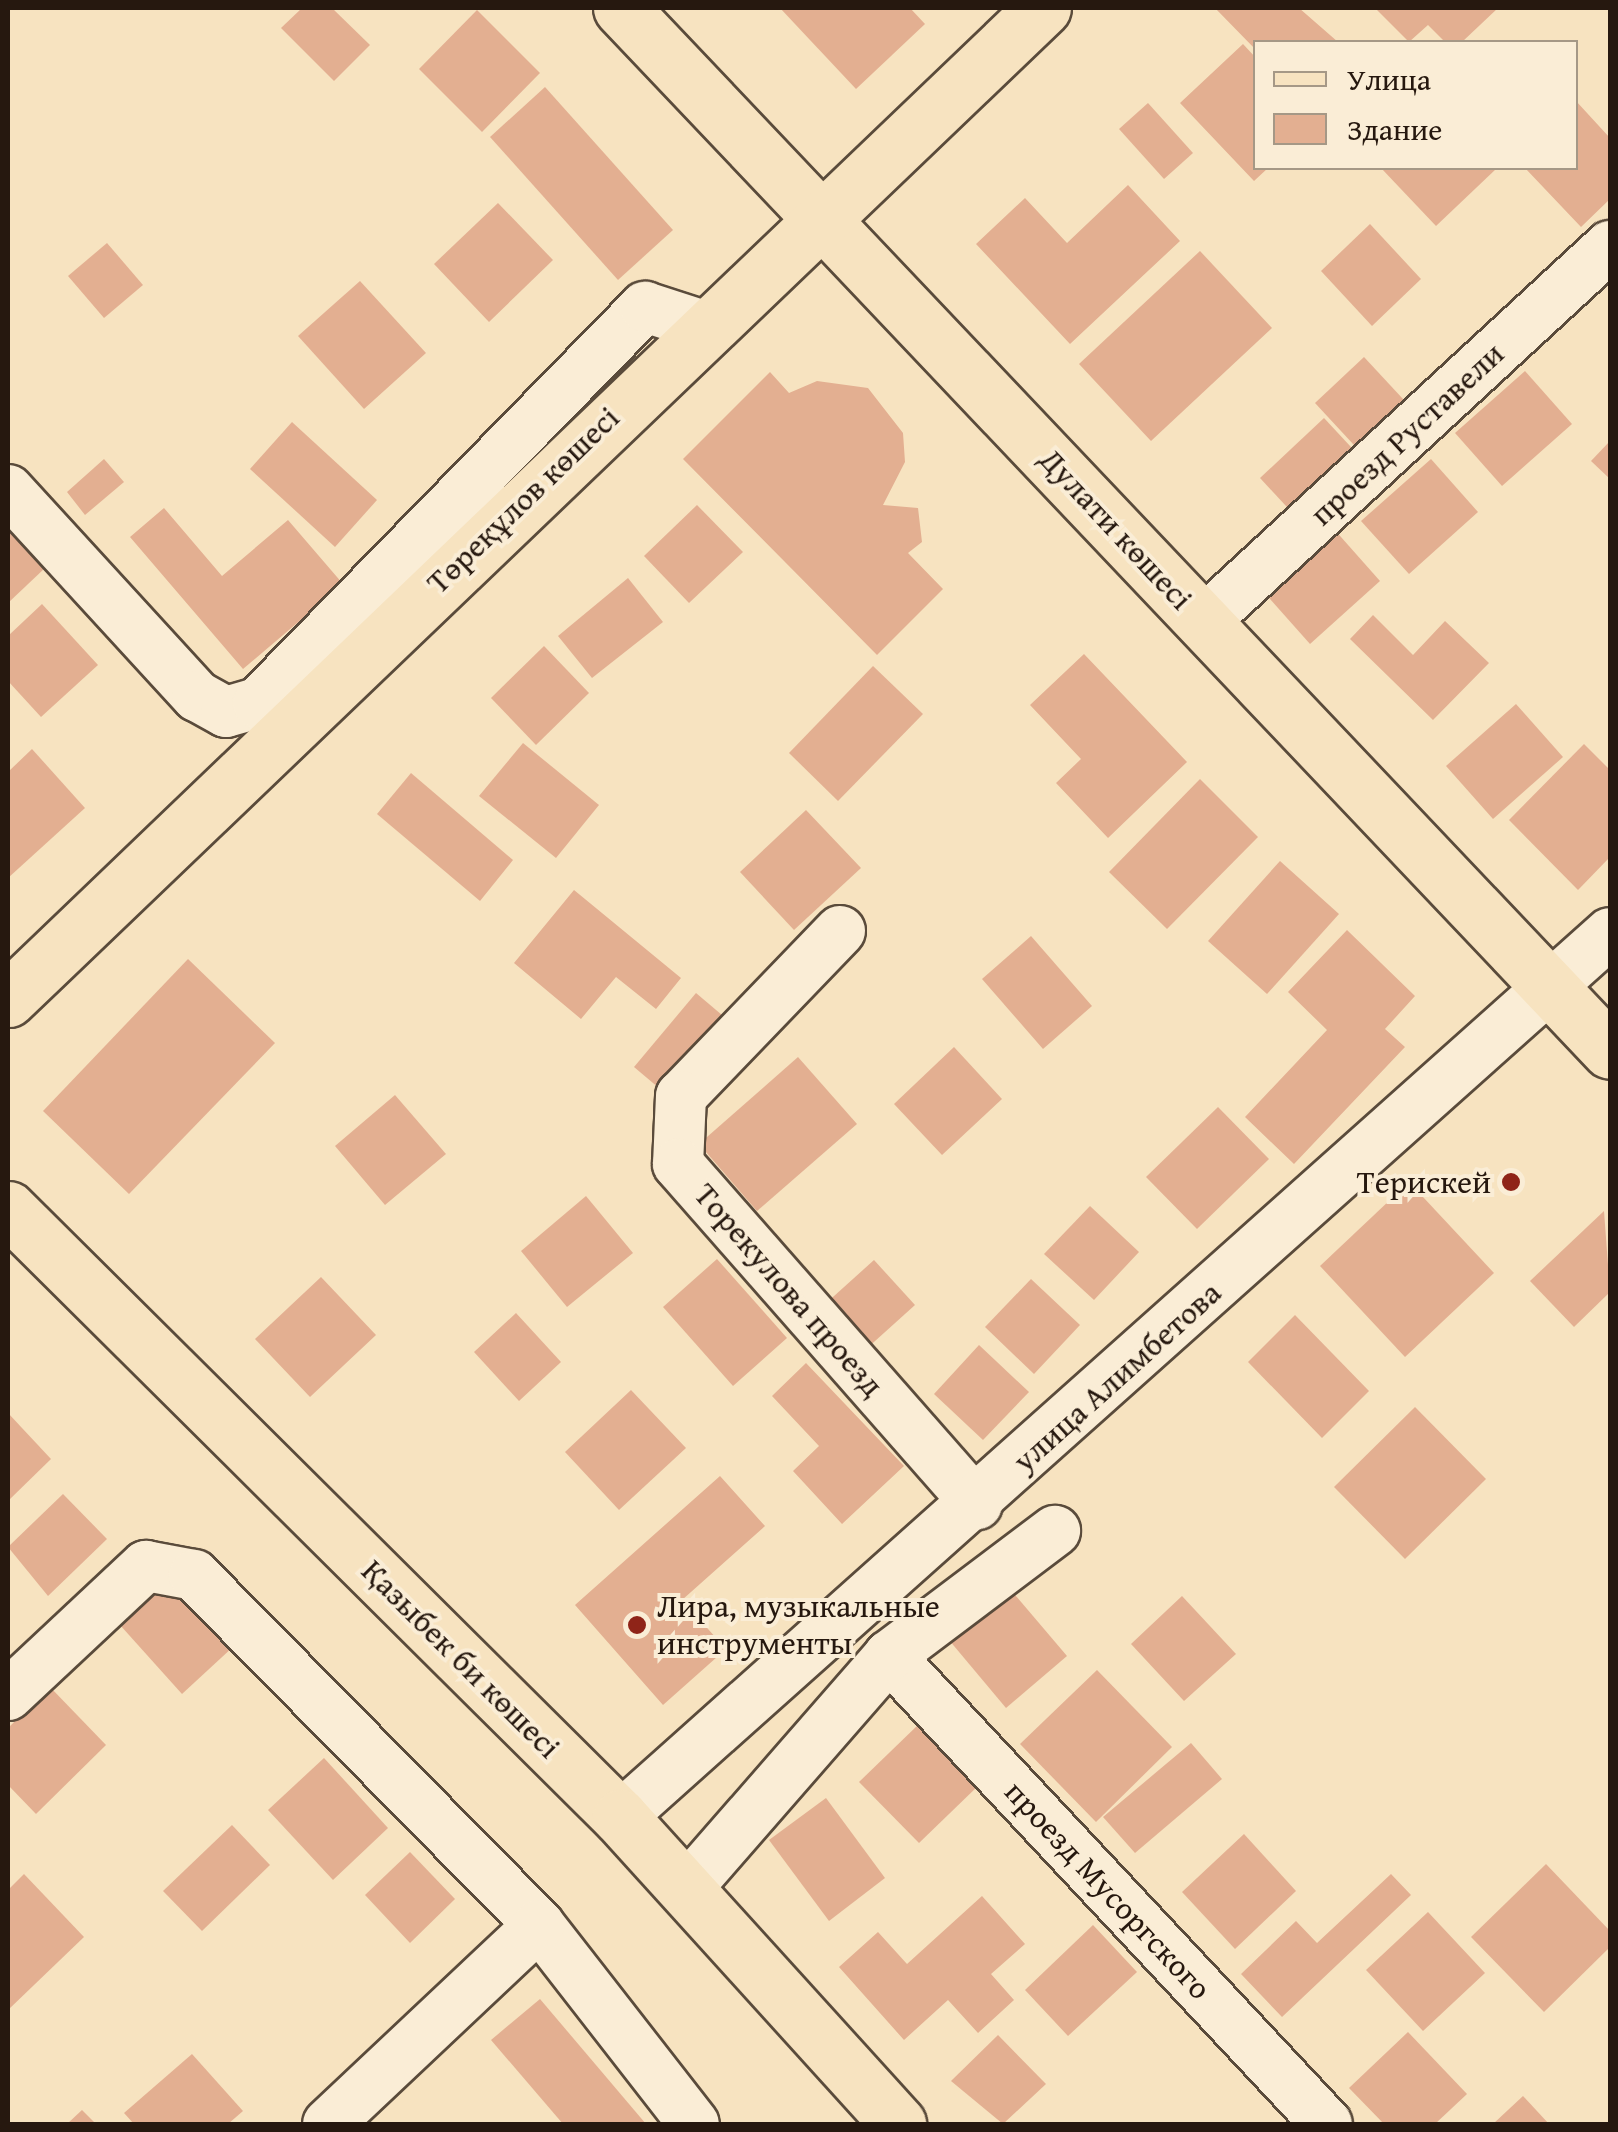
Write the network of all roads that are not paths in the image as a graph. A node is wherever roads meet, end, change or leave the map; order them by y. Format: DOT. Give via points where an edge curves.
graph roads {
  1 [pos="621,8"];
  2 [pos="1043,8"];
  3 [pos="818,214"];
  4 [pos="1610,246"];
  5 [pos="704,326"];
  6 [pos="8,490"];
  7 [pos="1204,621"];
  8 [pos="840,931"];
  9 [pos="1610,933"];
  10 [pos="1550,987"];
  11 [pos="8,998"];
  12 [pos="1610,1051"];
  13 [pos="8,1209"];
  14 [pos="977,1504"];
  15 [pos="1055,1530"];
  16 [pos="888,1656"];
  17 [pos="8,1695"];
  18 [pos="620,1817"];
  19 [pos="686,1889"];
  20 [pos="539,1926"];
  21 [pos="328,2124"];
  22 [pos="694,2124"];
  23 [pos="898,2124"];
  24 [pos="1327,2124"];
  1 -- 3 [label="main road, Дулати көшесі"];
  2 -- 3 [label="main road, Төреқұлов көшесі"];
  3 -- 5 [label="main road, Төреқұлов көшесі"];
  3 -- 7 [label="main road, Дулати көшесі"];
  4 -- 7 [label="street, проезд Руставели"];
  5 -- 6 [label="street" via="645,306 258,703 226,712 197,696"];
  5 -- 11 [label="main road, Төреқұлов көшесі"];
  7 -- 10 [label="main road, Дулати көшесі"];
  8 -- 14 [label="street, Торекулова проезд" via="682,1096 678,1164"];
  9 -- 10 [label="street, улица Алимбетова"];
  10 -- 12 [label="main road, Дулати көшесі"];
  10 -- 14 [label="street, улица Алимбетова"];
  13 -- 18 [label="main road, Қазыбек би көшесі"];
  14 -- 18 [label="street, улица Алимбетова"];
  15 -- 16 [label="street"];
  16 -- 19 [label="street"];
  16 -- 24 [label="street, проезд Мусоргского"];
  17 -- 20 [label="street" via="146,1566 194,1575"];
  18 -- 19 [label="main road, Қазыбек би көшесі"];
  19 -- 23 [label="main road, Қазыбек би көшесі"];
  20 -- 21 [label="street"];
  20 -- 22 [label="street"];
}
